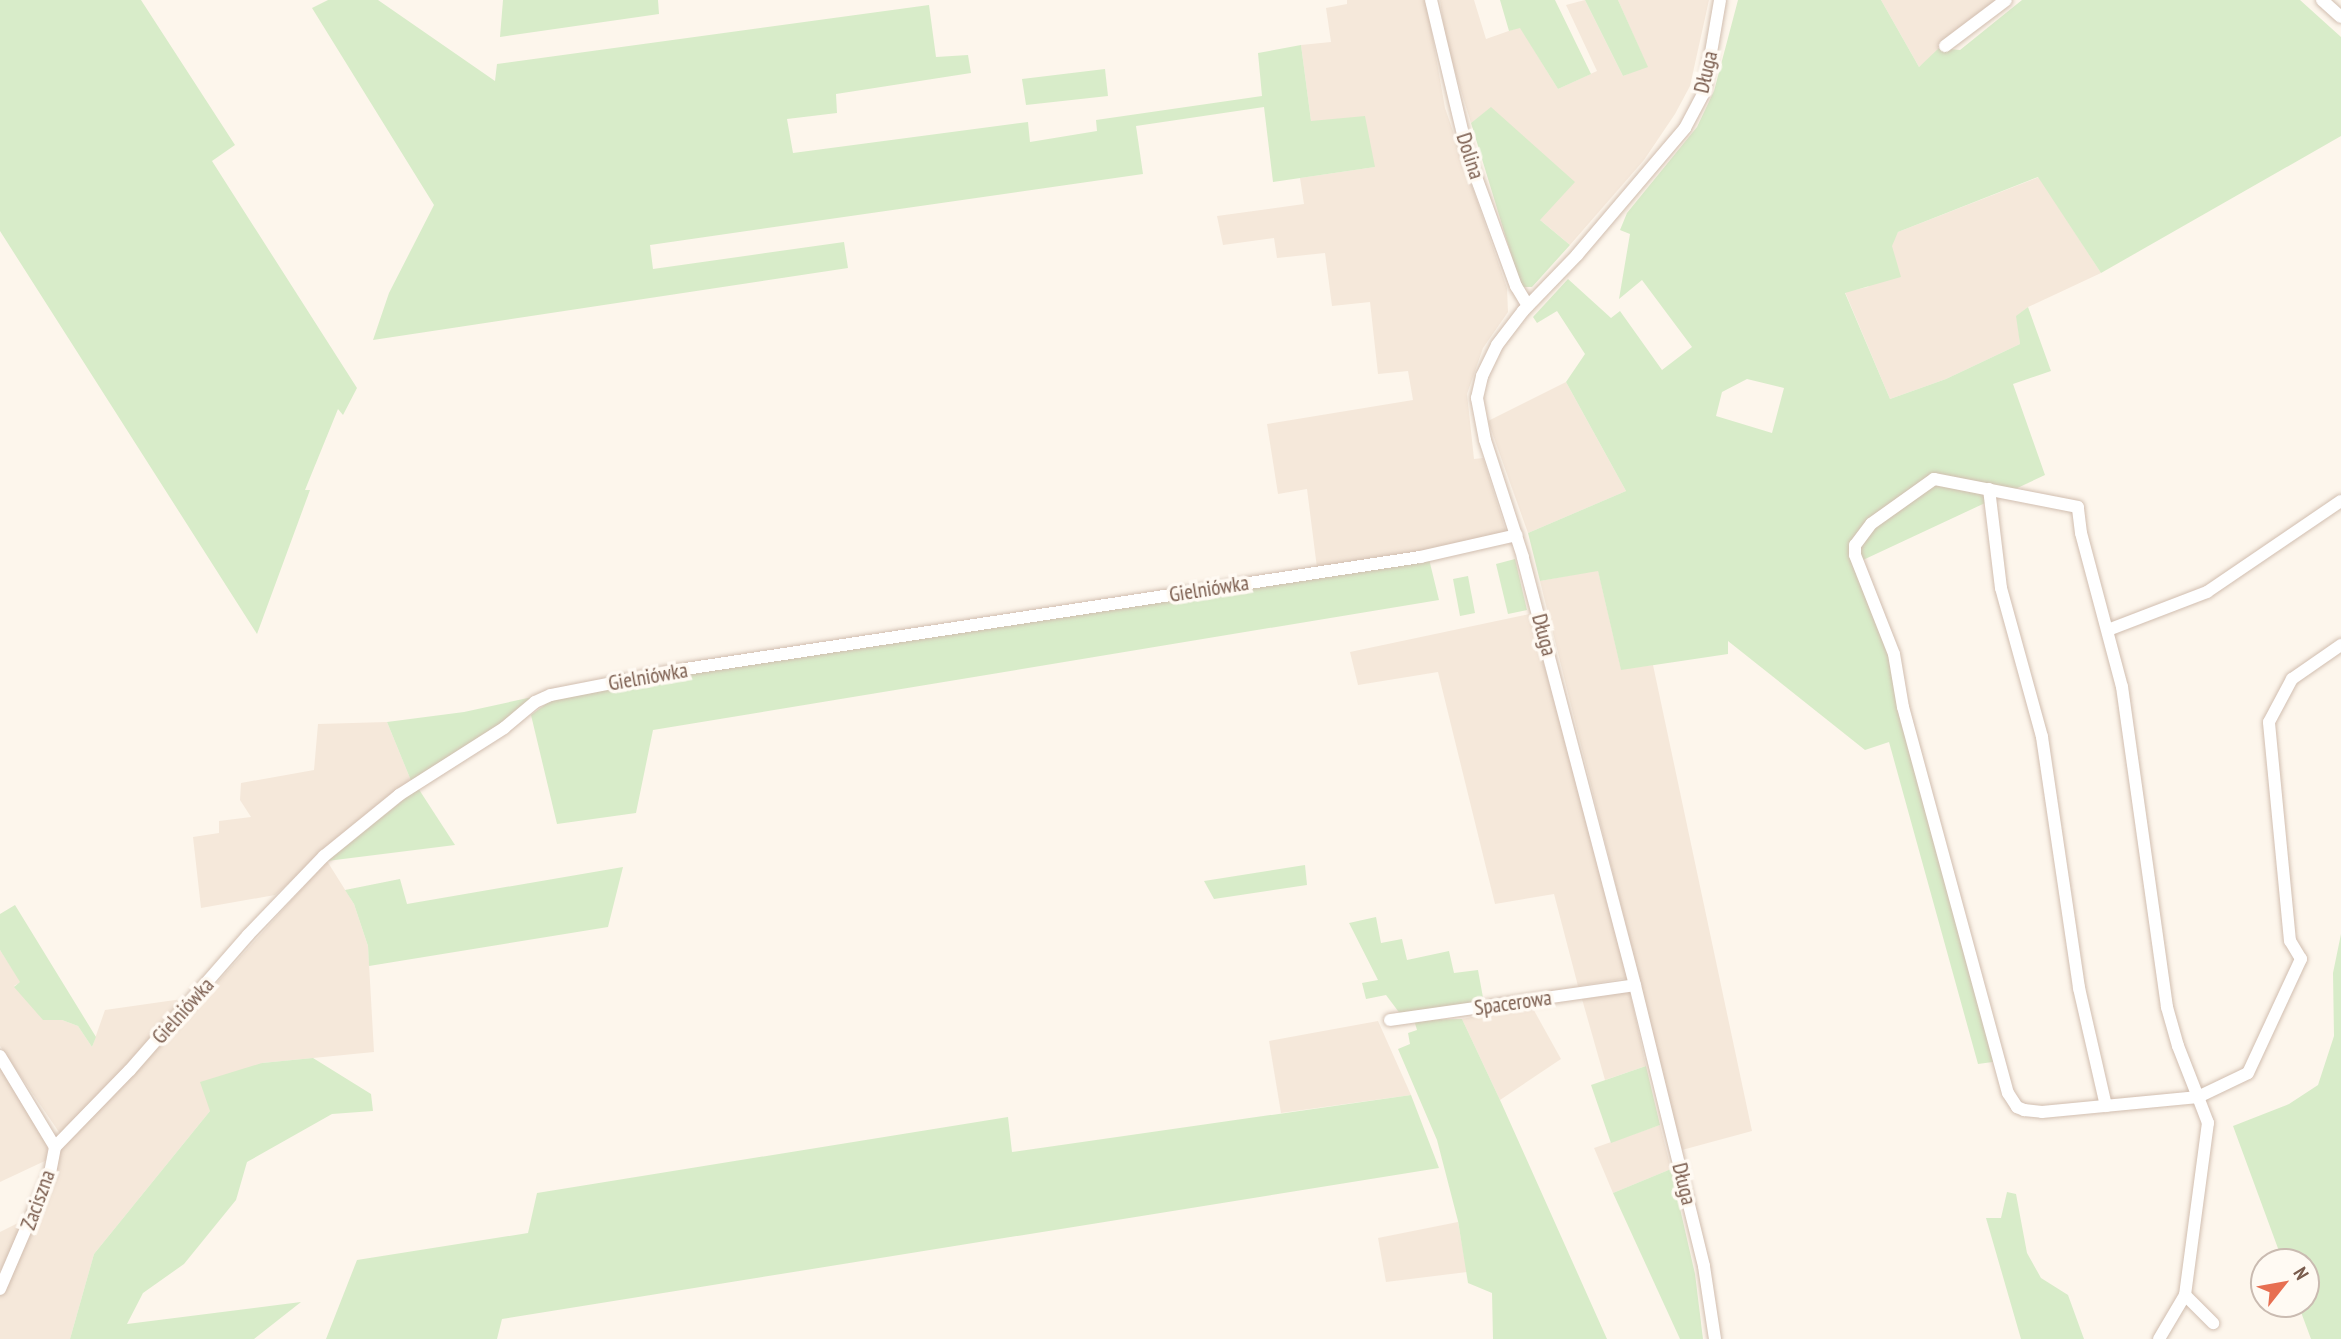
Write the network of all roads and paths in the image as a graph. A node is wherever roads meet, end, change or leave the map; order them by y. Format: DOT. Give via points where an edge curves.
graph roads {
  1 [pos="1431,0"];
  2 [pos="1720,0"];
  3 [pos="2006,0"];
  4 [pos="2322,0"];
  5 [pos="2341,17"];
  6 [pos="1945,46"];
  7 [pos="1528,306"];
  8 [pos="1989,489"];
  9 [pos="2341,501"];
  10 [pos="1517,535"];
  11 [pos="2108,630"];
  12 [pos="2341,645"];
  13 [pos="1635,985"];
  14 [pos="1390,1020"];
  15 [pos="0,1056"];
  16 [pos="2198,1097"];
  17 [pos="2106,1106"];
  18 [pos="55,1147"];
  19 [pos="0,1289"];
  20 [pos="2185,1295"];
  21 [pos="2213,1323"];
  22 [pos="1715,1339"];
  23 [pos="2160,1339"];
  1 -- 7 [label="street, Dolina" via="1468,155 1516,286"];
  2 -- 7 [label="street, Długa" via="1704,93 1685,128"];
  3 -- 6 [label="street"];
  4 -- 5 [label="street"];
  7 -- 10 [label="street, Długa" via="1497,345 1477,398 1485,439"];
  8 -- 11 [label="street" via="2078,507"];
  8 -- 17 [label="street" via="2001,588 2042,737 2079,988"];
  8 -- 17 [label="street" via="1934,479 1871,524 1860,535 1855,555 1894,654 1902,707 2008,1093 2024,1110"];
  9 -- 11 [label="street" via="2207,592"];
  10 -- 13 [label="street, Długa"];
  10 -- 18 [label="street, Gielniówka" via="1420,557 679,670 551,695 399,795 324,856"];
  11 -- 16 [label="street" via="2122,687 2167,1007"];
  12 -- 16 [label="street" via="2292,679 2269,722 2290,941 2301,959 2248,1073"];
  13 -- 14 [label="street, Spacerowa"];
  13 -- 22 [label="street, Długa" via="1704,1266"];
  15 -- 18 [label="street"];
  16 -- 17 [label="street"];
  16 -- 20 [label="street" via="2208,1123"];
  18 -- 19 [label="street, Zaciszna" via="50,1173"];
  20 -- 21 [label="street"];
  20 -- 23 [label="street"];
}
